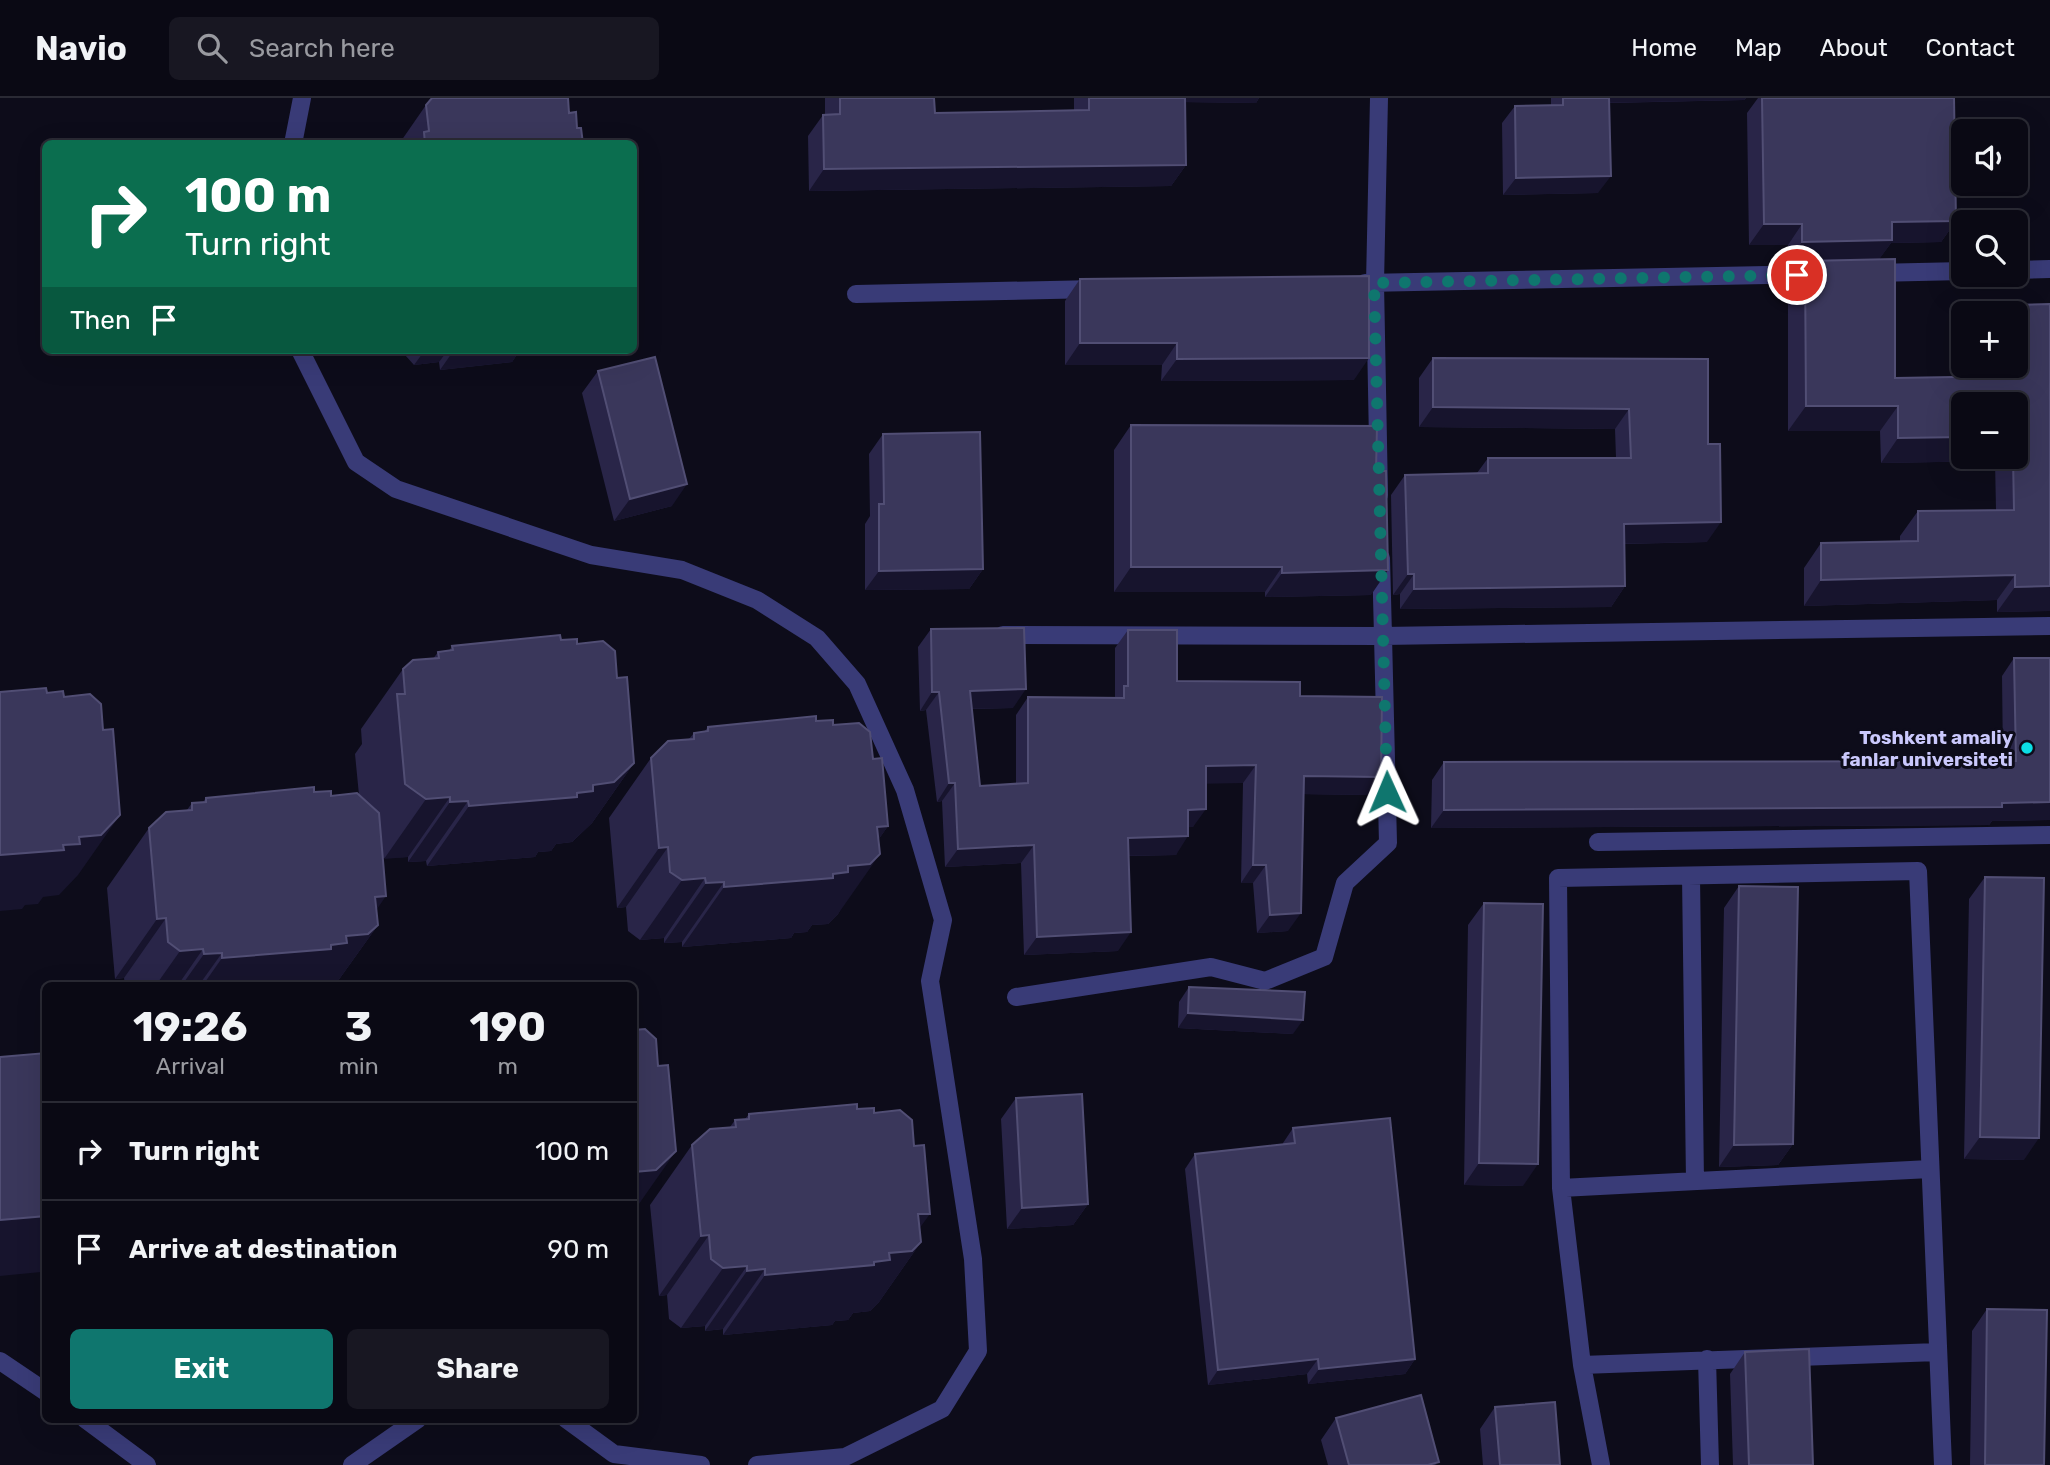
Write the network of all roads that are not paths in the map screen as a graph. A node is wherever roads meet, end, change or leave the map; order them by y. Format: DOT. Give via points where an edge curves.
graph roads {
  1 [pos="302,98"];
  2 [pos="1379,98"];
  3 [pos="294,140"];
  4 [pos="2050,269"];
  5 [pos="2028,270"];
  6 [pos="1951,271"];
  7 [pos="1374,283"];
  8 [pos="1348,284"];
  9 [pos="1120,288"];
  10 [pos="856,293"];
  11 [pos="302,354"];
  12 [pos="1380,514"];
  13 [pos="1381,541"];
  14 [pos="2050,626"];
  15 [pos="999,635"];
  16 [pos="1383,636"];
  17 [pos="2050,835"];
  18 [pos="1598,842"];
  19 [pos="1691,876"];
  20 [pos="1016,997"];
  21 [pos="1930,1169"];
  22 [pos="1695,1181"];
  23 [pos="1561,1188"];
  24 [pos="1938,1352"];
  25 [pos="1707,1359"];
  26 [pos="0,1361"];
  27 [pos="1582,1365"];
  28 [pos="42,1389"];
  29 [pos="90,1423"];
  30 [pos="412,1423"];
  31 [pos="571,1423"];
  32 [pos="147,1465"];
  33 [pos="352,1465"];
  34 [pos="701,1465"];
  35 [pos="757,1465"];
  36 [pos="1601,1465"];
  37 [pos="1710,1465"];
  38 [pos="1943,1465"];
  1 -- 3 [label="lane"];
  2 -- 7 [label="lane"];
  4 -- 5 [label="lane"];
  6 -- 7 [label="lane"];
  7 -- 8 [label="lane"];
  7 -- 12 [label="lane"];
  9 -- 10 [label="lane"];
  11 -- 35 [label="lane" via="356,462 397,489 591,555 682,570 757,600 817,638 857,684 905,790 943,920 930,981 973,1259 978,1350 942,1409 845,1457"];
  13 -- 16 [label="lane"];
  14 -- 16 [label="lane"];
  15 -- 16 [label="lane"];
  16 -- 20 [label="lane" via="1388,843 1345,883 1324,957 1265,981 1212,967"];
  17 -- 18 [label="lane"];
  19 -- 21 [label="lane" via="1917,871"];
  19 -- 22 [label="lane"];
  19 -- 23 [label="lane" via="1558,878"];
  21 -- 22 [label="lane"];
  21 -- 24 [label="lane"];
  22 -- 23 [label="lane"];
  23 -- 27 [label="lane"];
  24 -- 25 [label="lane"];
  24 -- 38 [label="lane"];
  25 -- 27 [label="lane"];
  25 -- 37 [label="lane"];
  26 -- 28 [label="lane"];
  27 -- 36 [label="lane"];
  29 -- 32 [label="lane"];
  30 -- 33 [label="lane"];
  31 -- 34 [label="lane" via="614,1454"];
}
